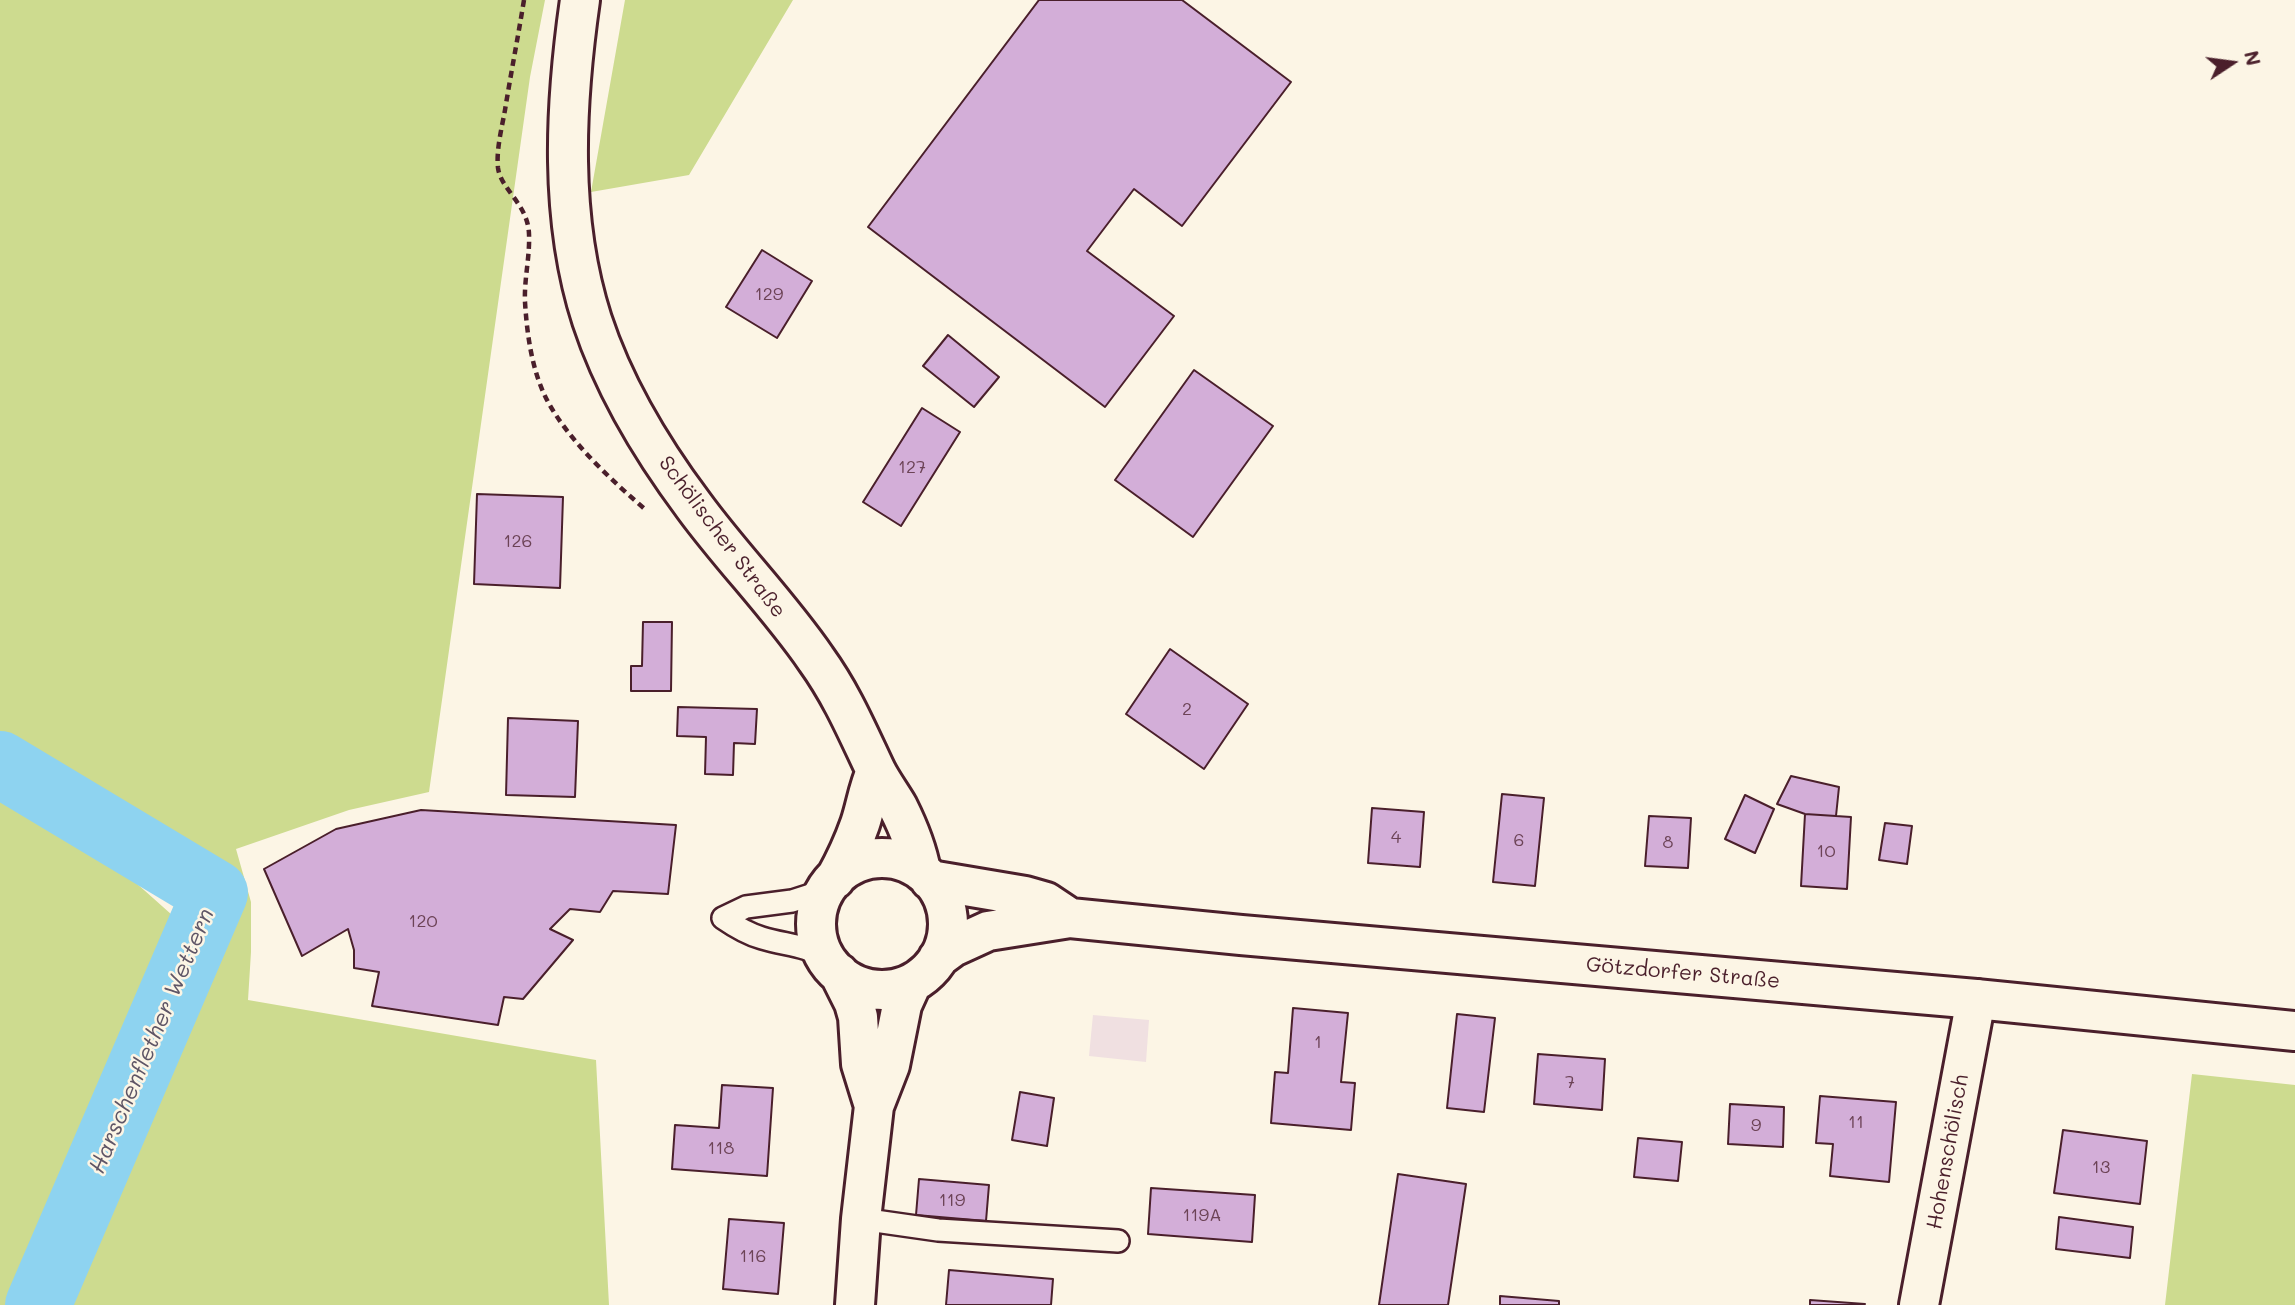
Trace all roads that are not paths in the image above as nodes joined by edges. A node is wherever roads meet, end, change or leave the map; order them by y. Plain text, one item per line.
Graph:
1 (580, 0) edge
2 (876, 771) junction
3 (926, 875) junction
4 (830, 884) junction
5 (1070, 918) junction
6 (832, 965) junction
7 (925, 971) junction
8 (1976, 999) junction
9 (2295, 1031) edge
10 (874, 1106) junction
11 (861, 1219) junction
12 (1118, 1241) dead end
13 (855, 1305) edge
14 (1919, 1305) edge

1 - 2 street, Schölischer Straße
2 - 3 street, Schölischer Straße
2 - 4 street
3 - 4 street
3 - 5 street, Götzdorfer Straße
3 - 7 street
4 - 6 street
4 - 6 lane
5 - 7 street, Götzdorfer Straße
5 - 8 street, Götzdorfer Straße
6 - 7 street
6 - 10 street
7 - 10 street
8 - 9 street, Götzdorfer Straße
8 - 14 street, Hohenschölisch
10 - 11 street
11 - 12 lane
11 - 13 street

